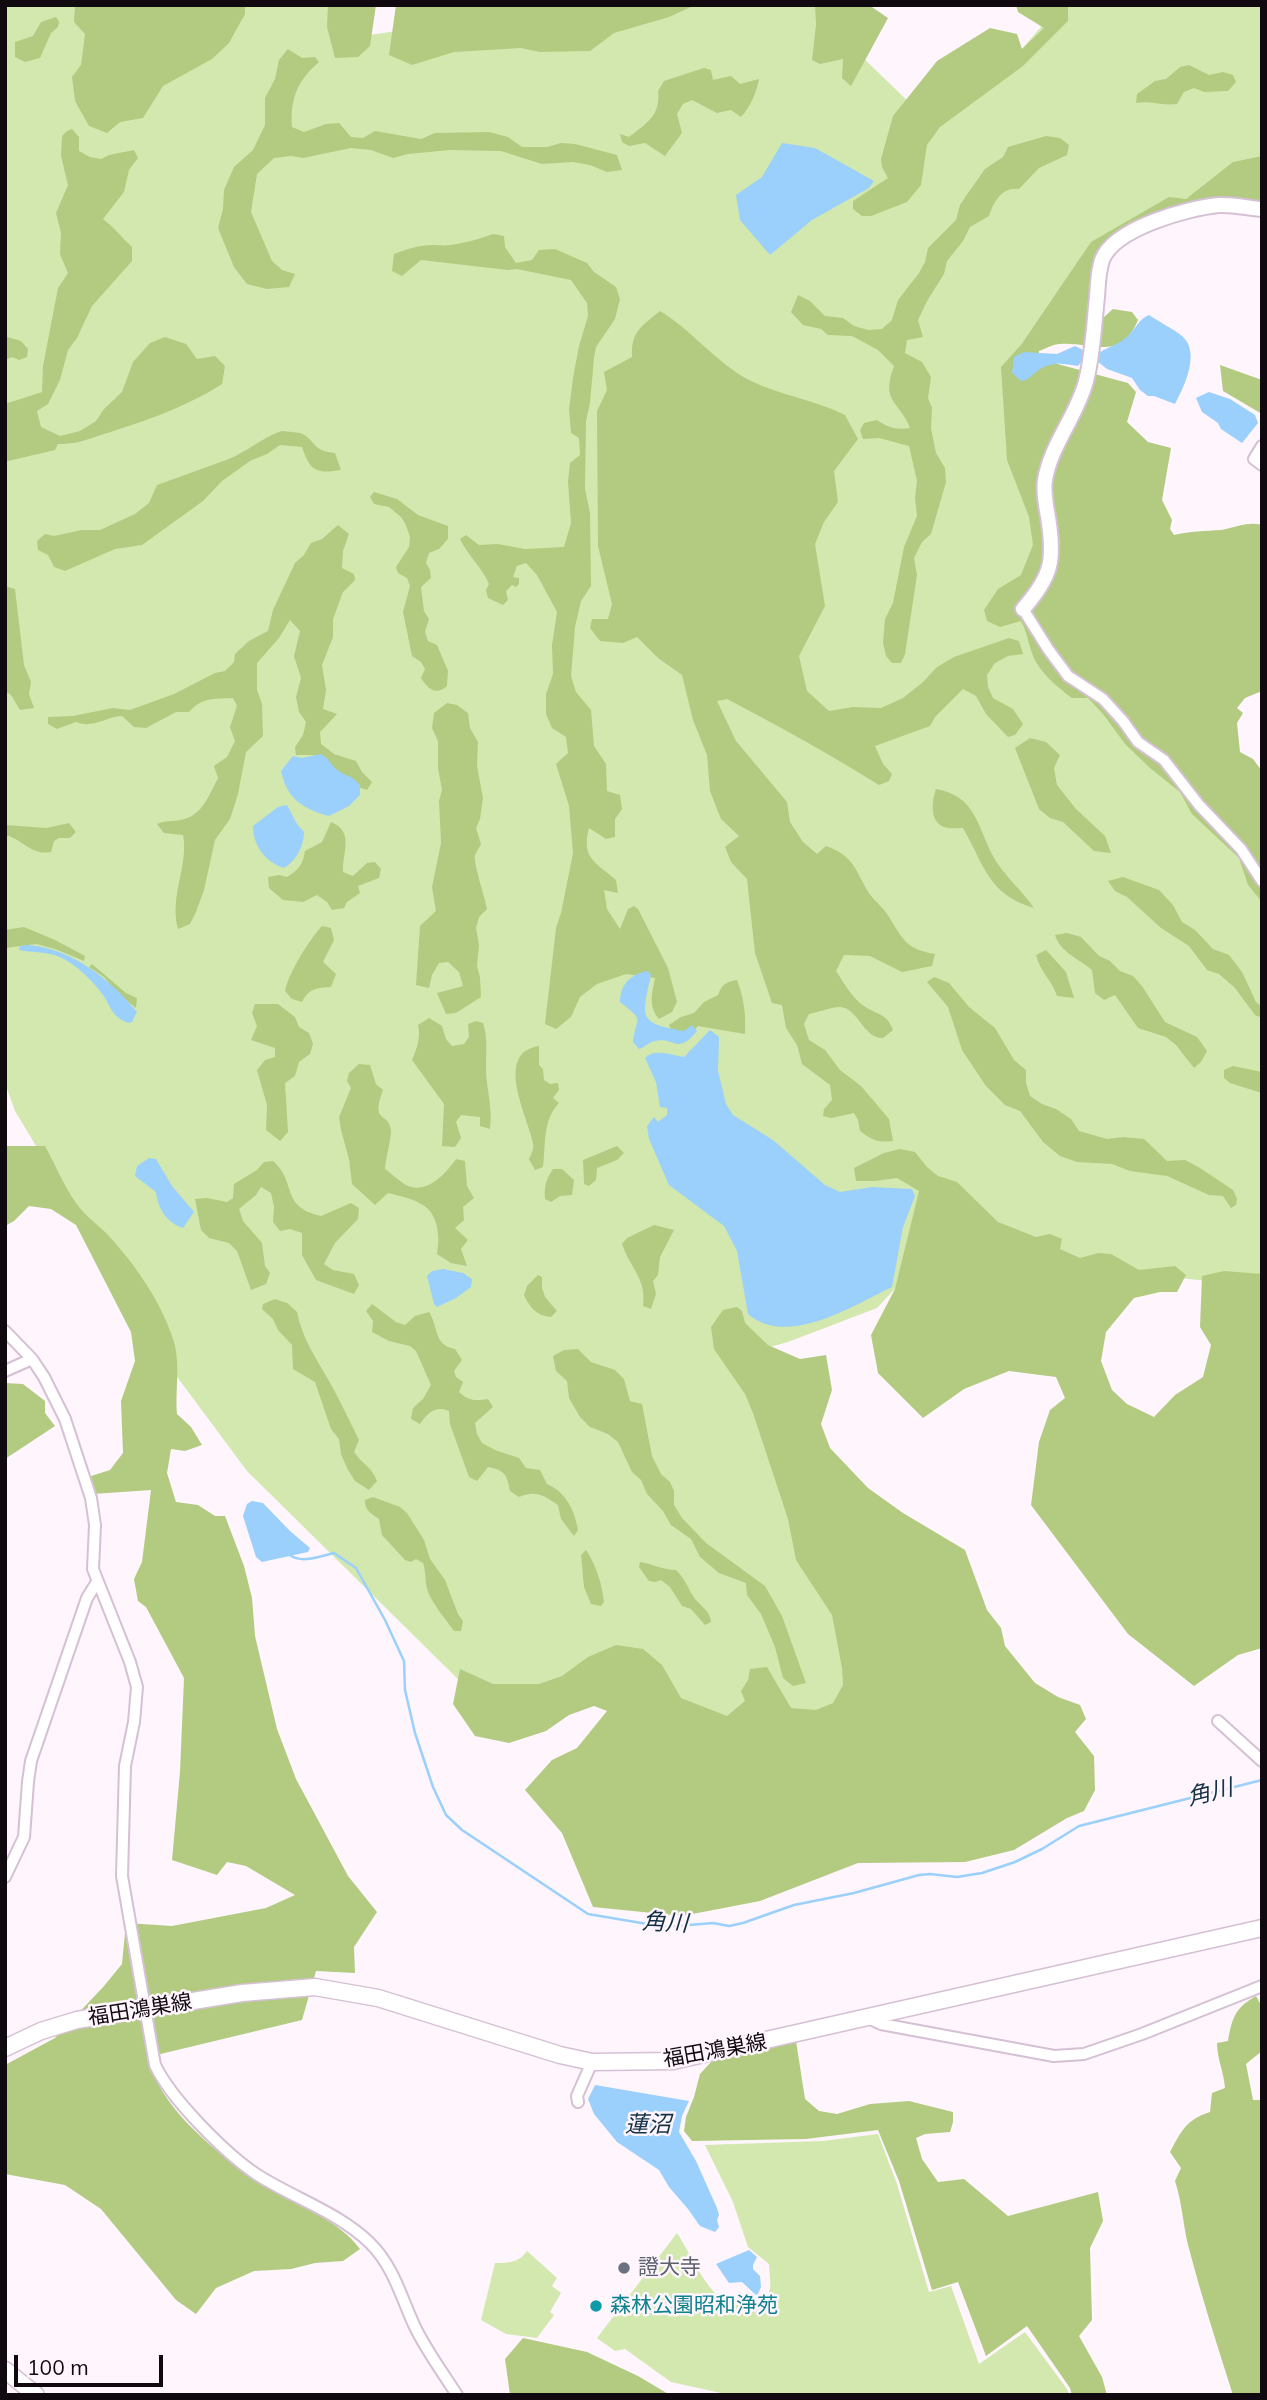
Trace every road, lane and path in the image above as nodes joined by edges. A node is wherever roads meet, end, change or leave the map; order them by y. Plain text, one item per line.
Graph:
1 (1262, 209) edge
2 (1262, 446) edge
3 (1262, 465) edge
4 (1023, 609) joint
5 (1262, 881) edge
6 (5, 1331) edge
7 (32, 1359) junction
8 (5, 1371) edge
9 (97, 1581) junction
10 (1218, 1721) dead end
11 (1262, 1761) edge
12 (5, 1877) edge
13 (1262, 1928) edge
14 (1262, 1986) edge
15 (146, 2008) junction
16 (868, 2018) junction
17 (5, 2048) edge
18 (592, 2062) junction
19 (578, 2102) dead end
20 (5, 2370) edge
21 (36, 2395) edge
22 (457, 2395) edge

1 - 4 street
2 - 3 street
4 - 5 street
6 - 7 street
7 - 8 street
7 - 9 street
9 - 12 street
9 - 15 street
10 - 11 street
13 - 16 main road, 福田鴻巣線
14 - 16 street
15 - 17 main road, 福田鴻巣線
15 - 18 main road, 福田鴻巣線
15 - 22 street
16 - 18 main road, 福田鴻巣線
18 - 19 street
20 - 21 main road

